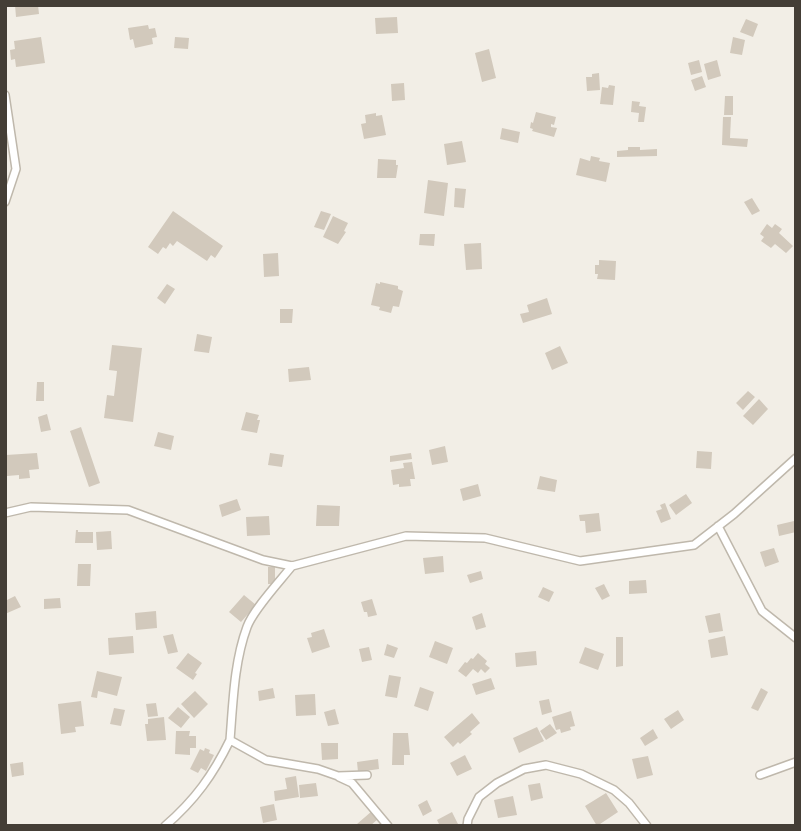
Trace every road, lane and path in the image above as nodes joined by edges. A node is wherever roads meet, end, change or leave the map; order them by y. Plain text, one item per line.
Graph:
1 (5, 95) edge
2 (5, 202) edge
3 (796, 458) edge
4 (5, 513) edge
5 (718, 526) junction
6 (292, 566) junction
7 (796, 638) edge
8 (230, 740) junction
9 (796, 762) edge
10 (367, 775) dead end
11 (760, 775) dead end
12 (338, 776) junction
13 (165, 826) edge
14 (388, 826) edge
15 (467, 826) edge
16 (647, 826) edge

1 - 2 street
3 - 5 street
4 - 6 street
5 - 6 street
5 - 7 street
6 - 8 street
8 - 12 street
8 - 13 street
9 - 11 street
10 - 12 street
12 - 14 street
15 - 16 street

